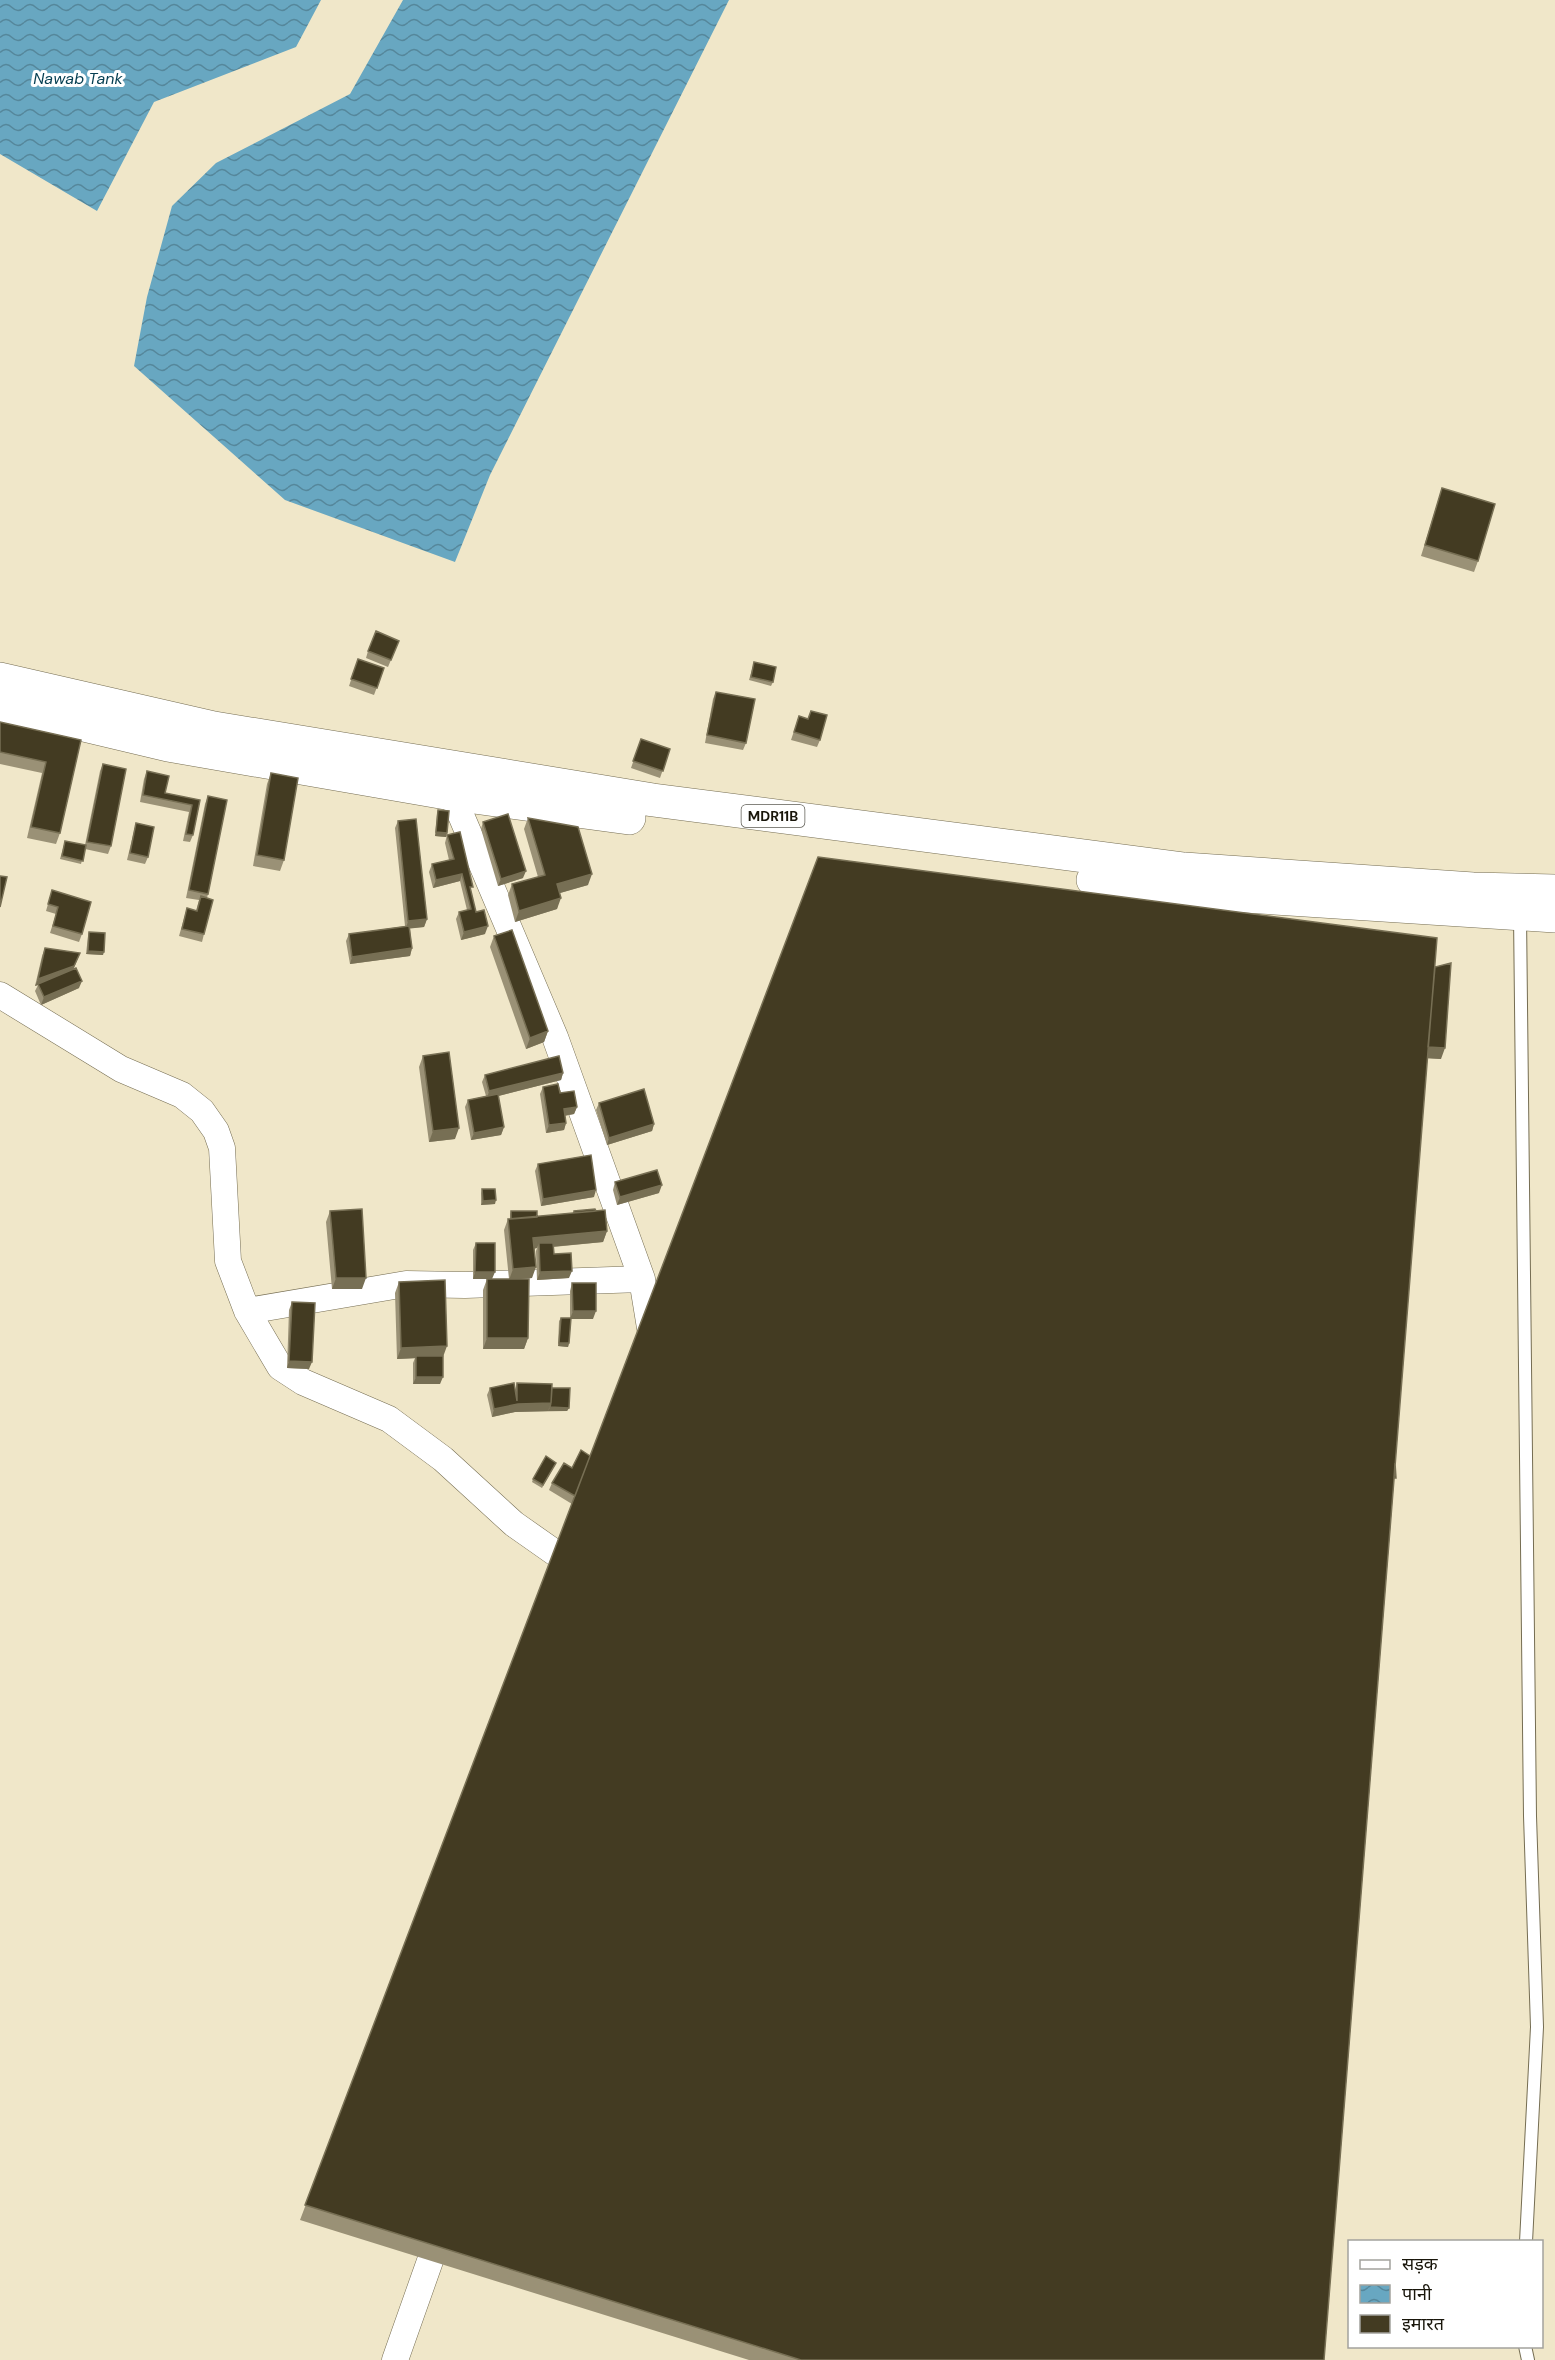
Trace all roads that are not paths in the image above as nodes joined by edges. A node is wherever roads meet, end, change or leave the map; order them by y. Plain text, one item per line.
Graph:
1 (0, 679) edge
2 (0, 705) edge
3 (443, 784) junction
4 (1555, 891) edge
5 (1520, 915) junction
6 (1555, 916) edge
7 (0, 995) edge
8 (642, 1278) junction
9 (247, 1311) junction
10 (653, 1360) edge
11 (572, 1565) edge
12 (450, 2206) edge
13 (1526, 2240) edge
14 (395, 2360) edge

1 - 3 main road, MDR11B
2 - 3 main road, MDR11B
3 - 4 main road, MDR11B
3 - 5 main road, MDR11B
3 - 8 street
5 - 6 main road, MDR11B
5 - 13 lane
7 - 9 street
8 - 9 street
8 - 10 street
9 - 11 street
12 - 14 street

